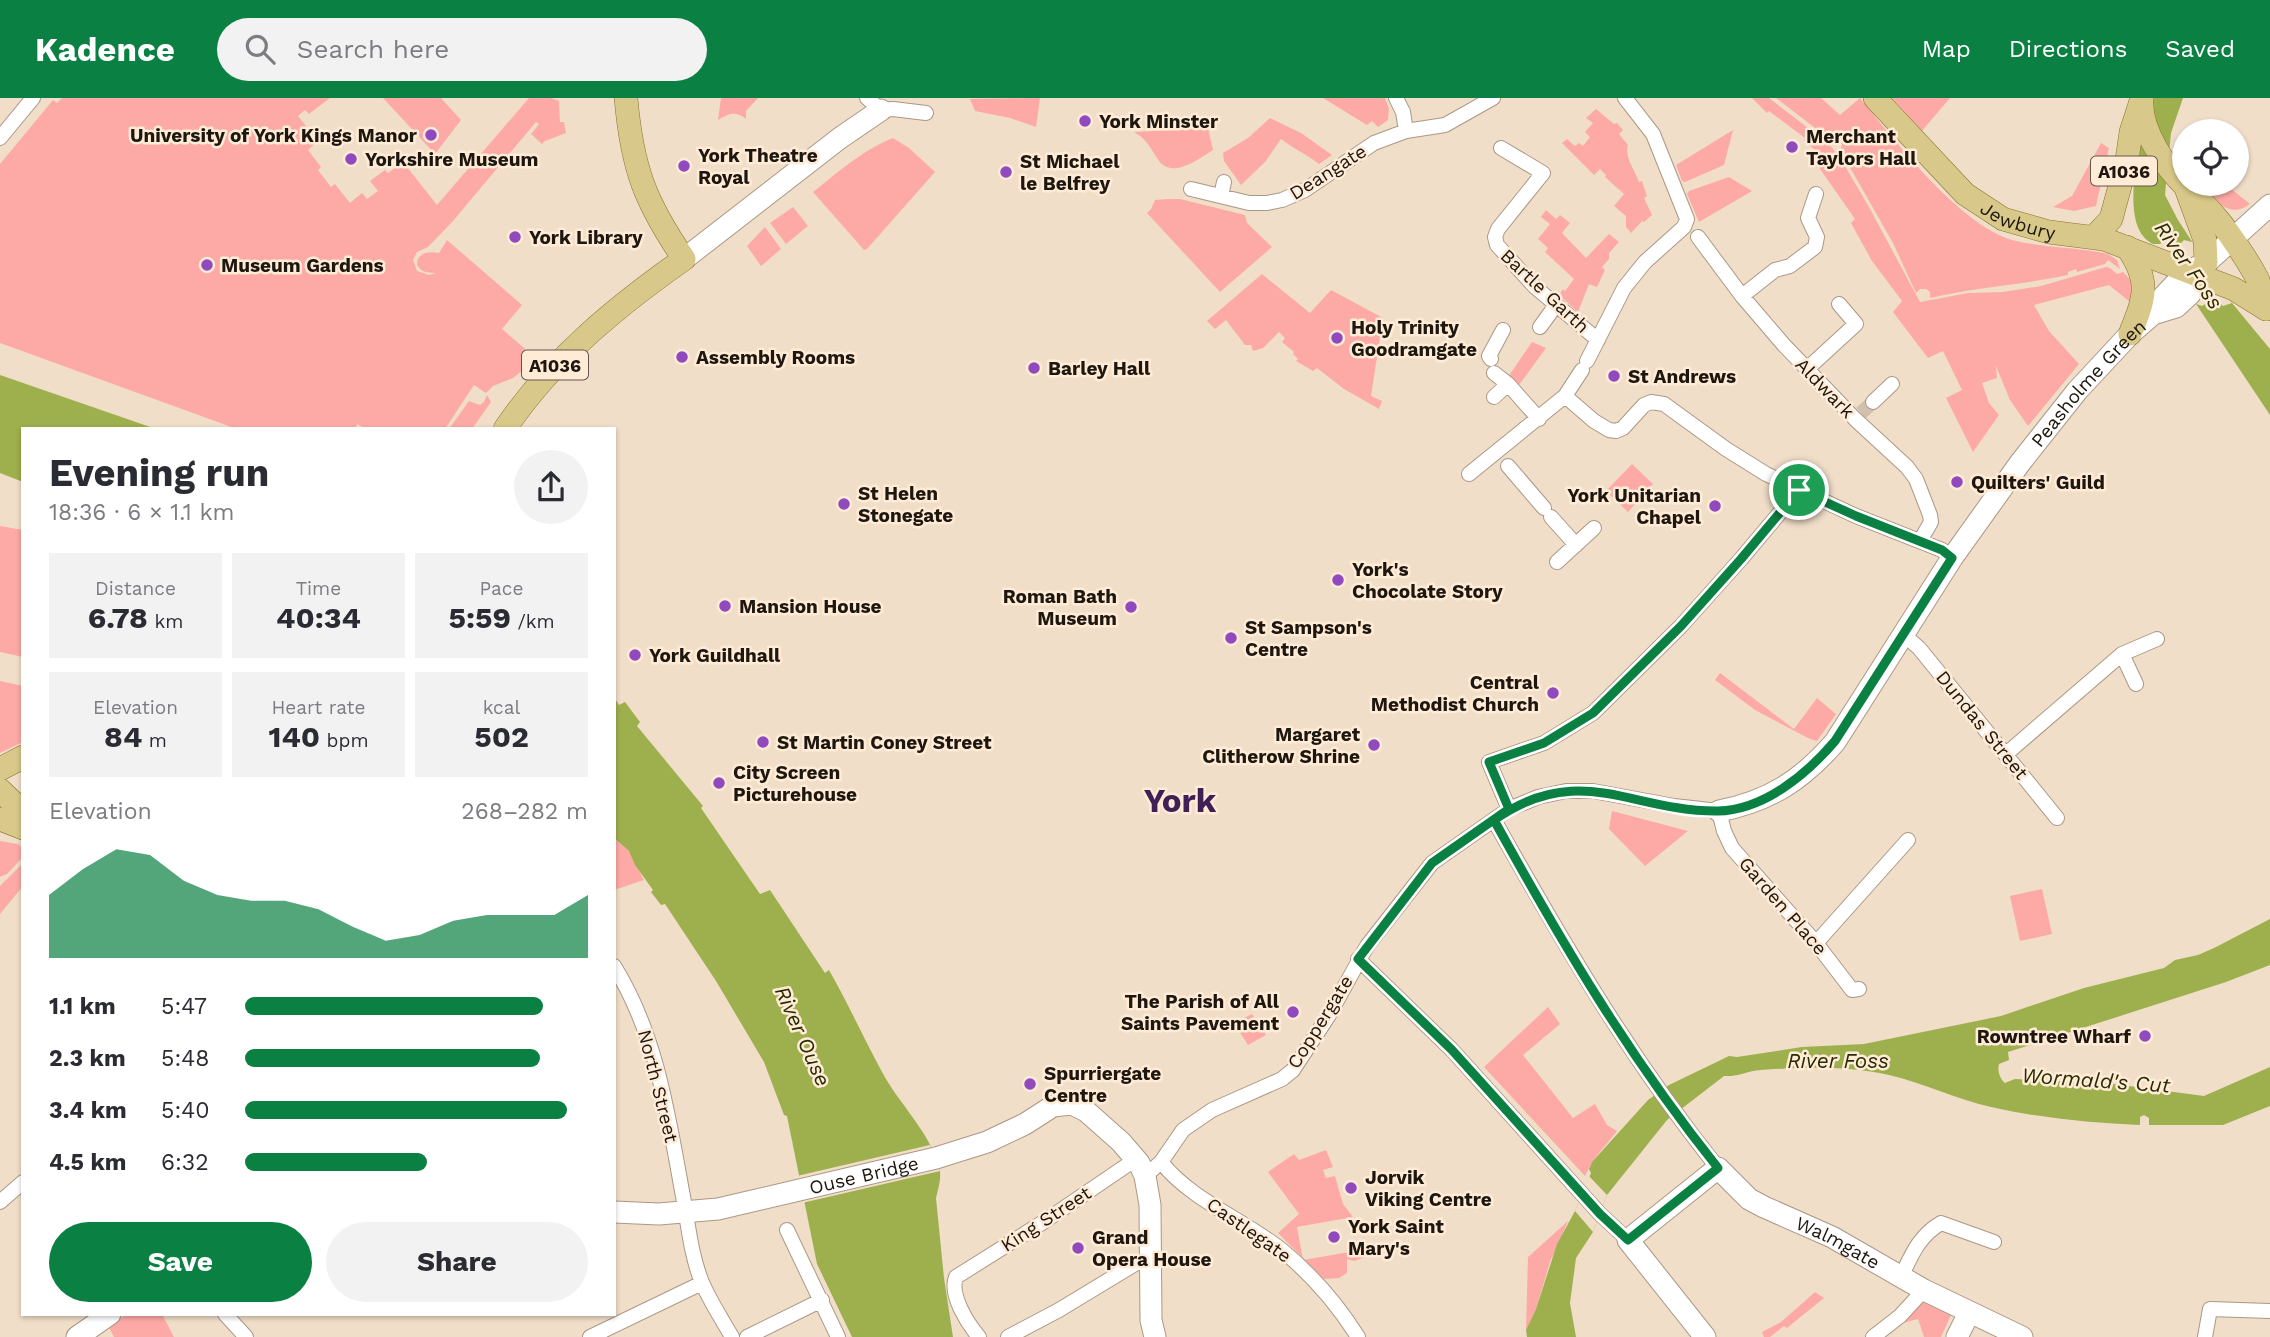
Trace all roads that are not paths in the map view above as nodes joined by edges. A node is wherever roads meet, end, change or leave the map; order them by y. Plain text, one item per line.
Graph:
1 (33, 98) edge
2 (626, 98) edge
3 (1396, 98) edge
4 (1493, 98) edge
5 (1625, 98) edge
6 (1875, 98) edge
7 (2142, 98) edge
8 (874, 104) edge
9 (910, 104) edge
10 (926, 113) dead end
11 (1406, 131) junction
12 (0, 138) edge
13 (1501, 148) dead end
14 (2172, 171) edge
15 (1191, 190) dead end
16 (1816, 194) dead end
17 (2189, 196) edge
18 (2195, 196) edge
19 (2270, 205) edge
20 (1698, 237) dead end
21 (2094, 237) junction
22 (2232, 239) junction
23 (2127, 247) junction
24 (684, 259) junction
25 (2193, 276) junction
26 (1742, 296) junction
27 (1839, 304) dead end
28 (1556, 305) junction
29 (2268, 312) edge
30 (1540, 327) dead end
31 (1503, 330) dead end
32 (2130, 334) junction
33 (1598, 340) junction
34 (1807, 369) junction
35 (1508, 384) junction
36 (1892, 384) dead end
37 (1565, 396) junction
38 (1494, 397) dead end
39 (1873, 401) tunnel mouth
40 (1539, 419) junction
41 (506, 427) edge
42 (1502, 459) junction
43 (1469, 474) dead end
44 (1799, 490) junction
45 (1594, 528) dead end
46 (1920, 541) junction
47 (1576, 545) junction
48 (1952, 558) junction
49 (1557, 562) dead end
50 (1904, 635) junction
51 (2157, 639) dead end
52 (2122, 654) junction
53 (2136, 684) dead end
54 (2006, 754) junction
55 (21, 758) edge
56 (0, 769) edge
57 (0, 790) edge
58 (1509, 809) junction
59 (21, 810) edge
60 (1719, 811) junction
61 (2057, 818) dead end
62 (0, 819) edge
63 (1494, 820) junction
64 (21, 827) edge
65 (1908, 840) dead end
66 (1816, 943) junction
67 (1358, 959) junction
68 (616, 968) edge
69 (1859, 989) dead end
70 (1147, 1165) junction
71 (1718, 1168) junction
72 (21, 1184) edge
73 (0, 1202) edge
74 (616, 1212) edge
75 (686, 1213) junction
76 (787, 1230) dead end
77 (1628, 1240) junction
78 (1994, 1242) dead end
79 (1150, 1260) junction
80 (1901, 1277) junction
81 (702, 1283) junction
82 (1924, 1290) junction
83 (822, 1300) junction
84 (2270, 1311) edge
85 (1969, 1313) junction
86 (107, 1316) edge
87 (227, 1316) edge
88 (77, 1337) edge
89 (246, 1337) edge
90 (590, 1337) edge
91 (732, 1337) edge
92 (747, 1337) edge
93 (838, 1337) edge
94 (979, 1337) edge
95 (1008, 1337) edge
96 (1155, 1337) edge
97 (1359, 1337) edge
98 (1705, 1337) edge
99 (1873, 1337) edge
100 (1957, 1337) edge
101 (2022, 1337) edge
102 (2204, 1337) edge

1 - 12 street
2 - 24 main road
3 - 11 street
4 - 11 street, Deangate
5 - 33 street
6 - 21 main road, Jewbury / A1036
7 - 14 main road, A1036
7 - 21 main road, A1036
8 - 9 street
8 - 24 street
9 - 10 street
11 - 15 street, Deangate
13 - 28 street, Bartle Garth
16 - 26 street
17 - 25 main road
18 - 22 main road, A1036
19 - 22 street, Peasholme Green
20 - 26 street, Aldwark
21 - 23 main road, Jewbury / A1036
22 - 25 street, Peasholme Green
22 - 29 main road, A1036
23 - 25 main road, Jewbury / A1036
23 - 32 main road
24 - 41 main road, A1036
25 - 29 main road, A1036
25 - 32 street, Peasholme Green
26 - 34 street, Aldwark
27 - 34 street
28 - 30 street
28 - 33 street, Bartle Garth
31 - 35 street
32 - 48 street, Peasholme Green
33 - 37 street
34 - 46 street, Aldwark
35 - 38 street
35 - 40 street
36 - 39 street
37 - 40 street
37 - 44 street
40 - 42 street
42 - 43 street
42 - 47 street
44 - 46 street
44 - 58 street
45 - 47 street
46 - 48 street
47 - 49 street
48 - 50 street, Peasholme Green
50 - 54 street, Dundas Street
50 - 60 street, Peasholme Green
51 - 52 street
52 - 53 street
52 - 54 street
54 - 61 street, Dundas Street
55 - 56 main road
57 - 59 main road
58 - 60 street, Coppergate
58 - 63 street, Coppergate
60 - 66 street, Garden Place
62 - 64 main road
63 - 67 street, Coppergate
63 - 71 street, Walmgate
65 - 66 street
66 - 69 street, Garden Place
67 - 70 street, Coppergate
67 - 77 street
68 - 75 street, North Street
70 - 75 street, Ouse Bridge
70 - 79 street
70 - 94 street, King Street
70 - 97 street, Castlegate
71 - 77 street
71 - 80 street, Walmgate
72 - 73 street
74 - 75 street, Ouse Bridge
75 - 81 street, North Street
76 - 83 street
77 - 98 street
78 - 80 street
79 - 95 street
79 - 96 street
80 - 82 street, Walmgate
81 - 90 street
81 - 91 street, North Street
82 - 85 street, Walmgate
82 - 99 street
83 - 92 street
83 - 93 street
84 - 102 street
85 - 100 street
85 - 101 street, Walmgate
86 - 88 street
87 - 89 street

